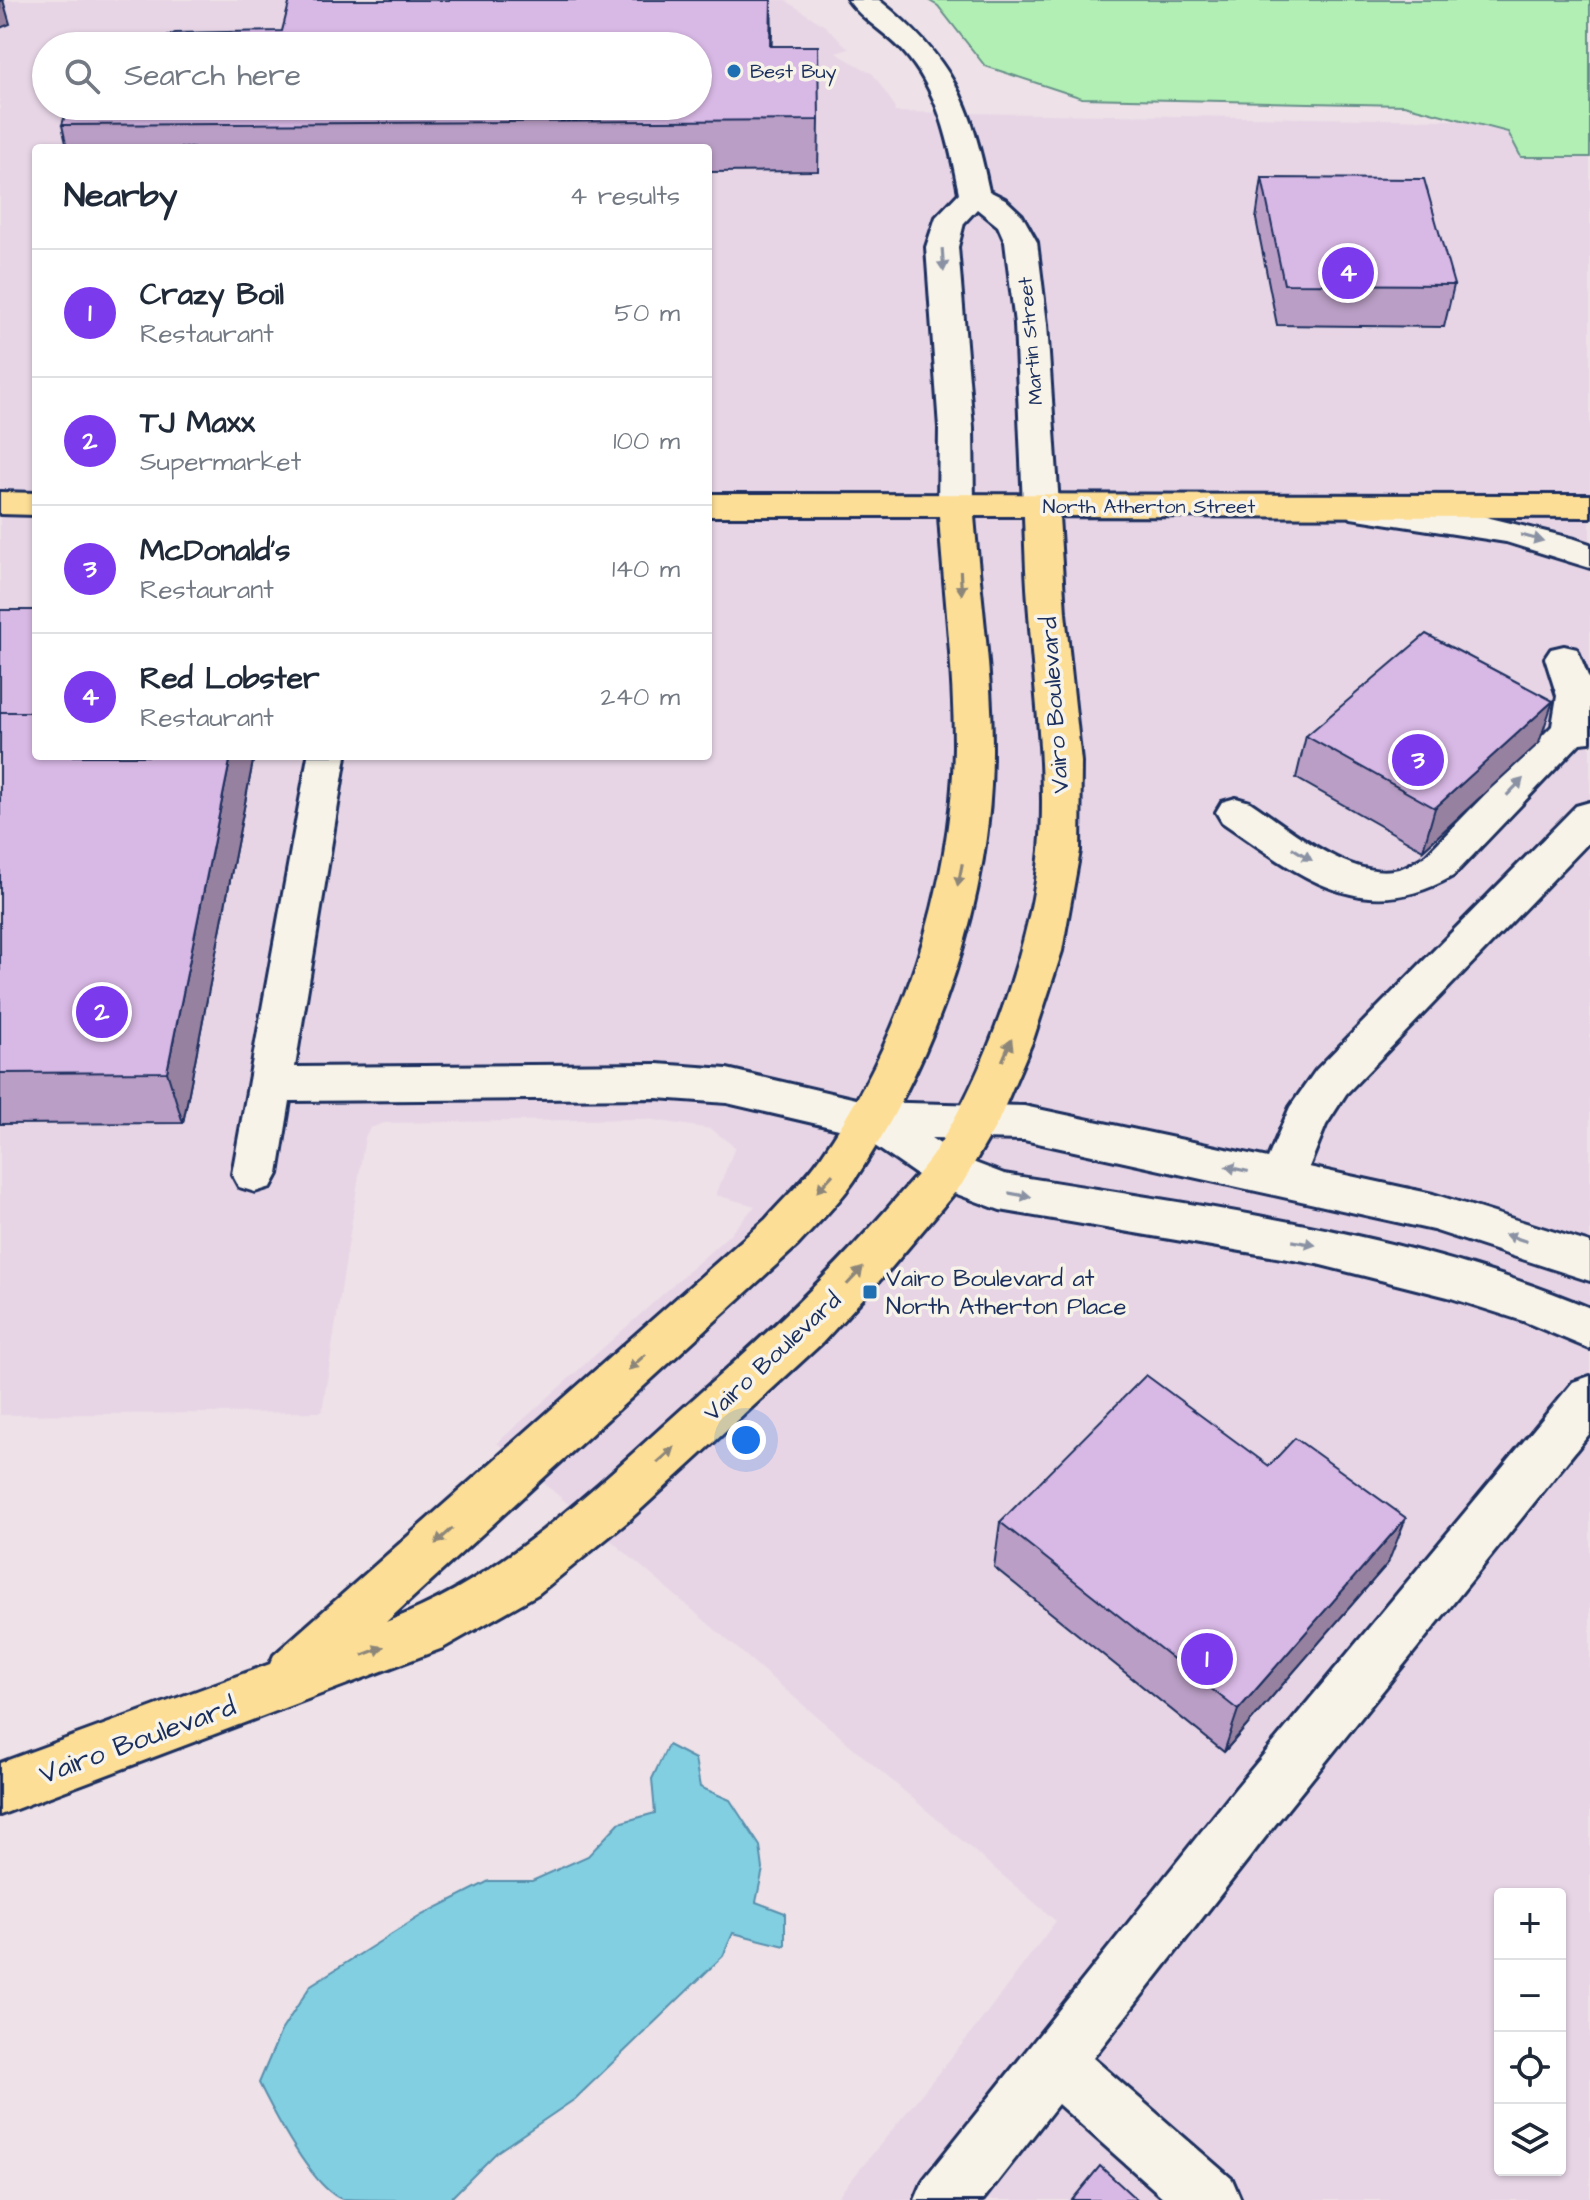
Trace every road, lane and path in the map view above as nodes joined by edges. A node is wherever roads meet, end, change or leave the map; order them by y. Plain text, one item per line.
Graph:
1 (862, 0) edge
2 (975, 196) junction
3 (0, 503) edge
4 (32, 504) edge
5 (712, 505) edge
6 (956, 506) junction
7 (1041, 506) junction
8 (1317, 506) junction
9 (1590, 506) edge
10 (1590, 557) edge
11 (1564, 658) dead end
12 (1580, 730) edge
13 (326, 760) edge
14 (1236, 812) dead end
15 (1590, 816) edge
16 (269, 1084) junction
17 (869, 1119) junction
18 (976, 1122) junction
19 (946, 1171) junction
20 (255, 1174) dead end
21 (1282, 1179) junction
22 (1590, 1262) edge
23 (1590, 1329) edge
24 (1590, 1397) edge
25 (274, 1689) junction
26 (0, 1789) edge
27 (1055, 2063) junction
28 (945, 2200) edge
29 (1211, 2200) edge

1 - 2 street
2 -> 6 street
2 - 7 street, Martin Street
3 - 4 main road
5 - 6 main road, North Atherton Street
6 - 7 main road, North Atherton Street
6 -> 17 main road, Vairo Boulevard
7 - 8 main road, North Atherton Street
18 -> 7 main road, Vairo Boulevard
8 - 9 main road, North Atherton Street
8 -> 10 street
11 - 12 street
14 -> 12 street
13 - 16 street
15 - 21 street
16 - 17 street
16 - 20 street
17 - 18 street
17 - 19 street
17 -> 25 main road, Vairo Boulevard
18 - 19 main road, Vairo Boulevard
21 -> 18 street
19 -> 23 street
25 -> 19 main road, Vairo Boulevard
22 -> 21 street
24 - 27 street
25 - 26 main road, Vairo Boulevard
27 - 28 street
27 - 29 street

